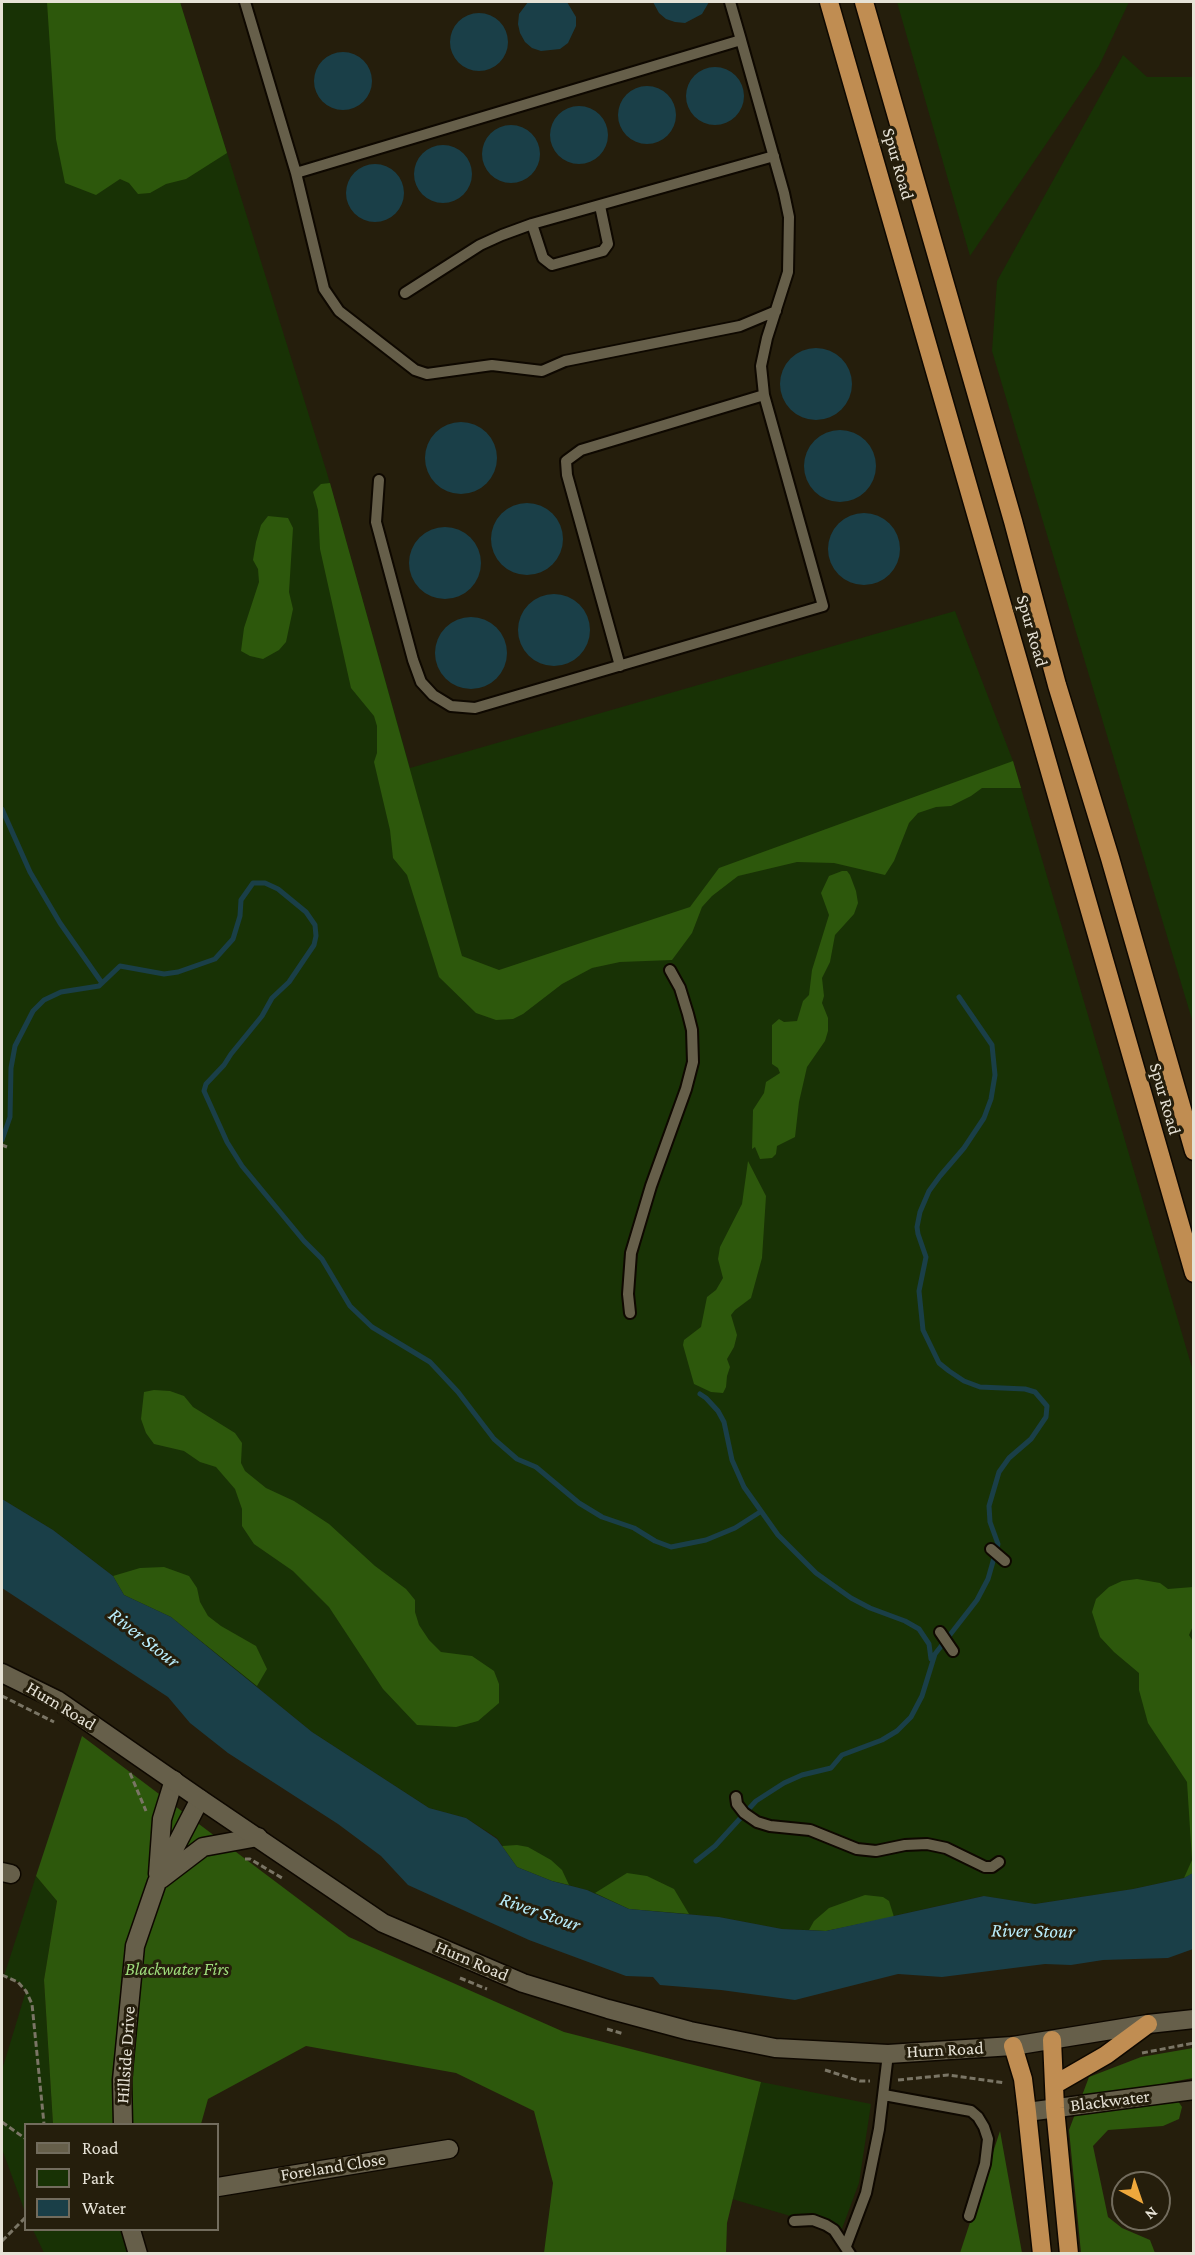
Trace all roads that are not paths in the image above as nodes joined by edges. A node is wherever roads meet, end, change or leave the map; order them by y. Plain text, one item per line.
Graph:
1 (245, 2) edge
2 (730, 2) edge
3 (827, 2) edge
4 (864, 2) edge
5 (741, 40) junction
6 (774, 156) junction
7 (296, 173) junction
8 (600, 206) junction
9 (532, 224) junction
10 (405, 293) dead end
11 (776, 311) junction
12 (764, 394) junction
13 (380, 480) dead end
14 (620, 666) junction
15 (670, 970) dead end
16 (1194, 1152) edge
17 (1194, 1273) edge
18 (630, 1313) dead end
19 (991, 1549) dead end
20 (1005, 1561) dead end
21 (940, 1632) dead end
22 (953, 1651) dead end
23 (2, 1673) edge
24 (174, 1780) junction
25 (736, 1797) dead end
26 (200, 1799) junction
27 (258, 1837) junction
28 (999, 1862) dead end
29 (157, 1882) junction
30 (1194, 2019) edge
31 (1148, 2024) junction
32 (1052, 2040) junction
33 (1013, 2046) junction
34 (888, 2054) junction
35 (1054, 2085) junction
36 (1194, 2090) edge
37 (884, 2095) junction
38 (1055, 2108) junction
39 (1027, 2112) junction
40 (123, 2123) edge
41 (449, 2149) dead end
42 (219, 2187) edge
43 (969, 2216) dead end
44 (794, 2221) dead end
45 (132, 2231) edge
46 (848, 2250) edge
47 (138, 2253) edge
48 (1041, 2253) edge
49 (1069, 2253) edge

1 - 7 lane
2 - 5 lane
3 - 17 highway, Spur Road
4 - 16 highway, Spur Road
5 - 6 lane
5 - 7 lane
6 - 8 lane
6 - 11 lane
7 - 11 lane
8 - 9 lane
8 - 9 lane
9 - 10 lane
11 - 12 lane
12 - 14 lane
12 - 14 lane
13 - 14 lane
15 - 18 lane
19 - 20 lane
21 - 22 lane
23 - 24 main road, Hurn Road
24 - 26 main road, Hurn Road
24 - 29 main road, Hillside Drive
25 - 28 lane
26 - 27 main road, Hurn Road
26 - 29 main road, Hillside Drive
27 - 29 main road
27 - 34 main road, Hurn Road
29 - 40 main road, Hillside Drive
30 - 31 main road, Hurn Road
31 - 32 main road, Hurn Road
31 - 35 highway
32 - 33 main road, Hurn Road
32 - 35 highway
33 - 34 main road, Hurn Road
33 - 39 highway
34 - 37 lane
35 - 38 highway
36 - 38 main road, Blackwater
37 - 43 lane
37 - 46 lane
38 - 39 main road, Blackwater
38 - 49 highway
39 - 48 highway
41 - 42 main road, Foreland Close
44 - 46 lane
45 - 47 main road

